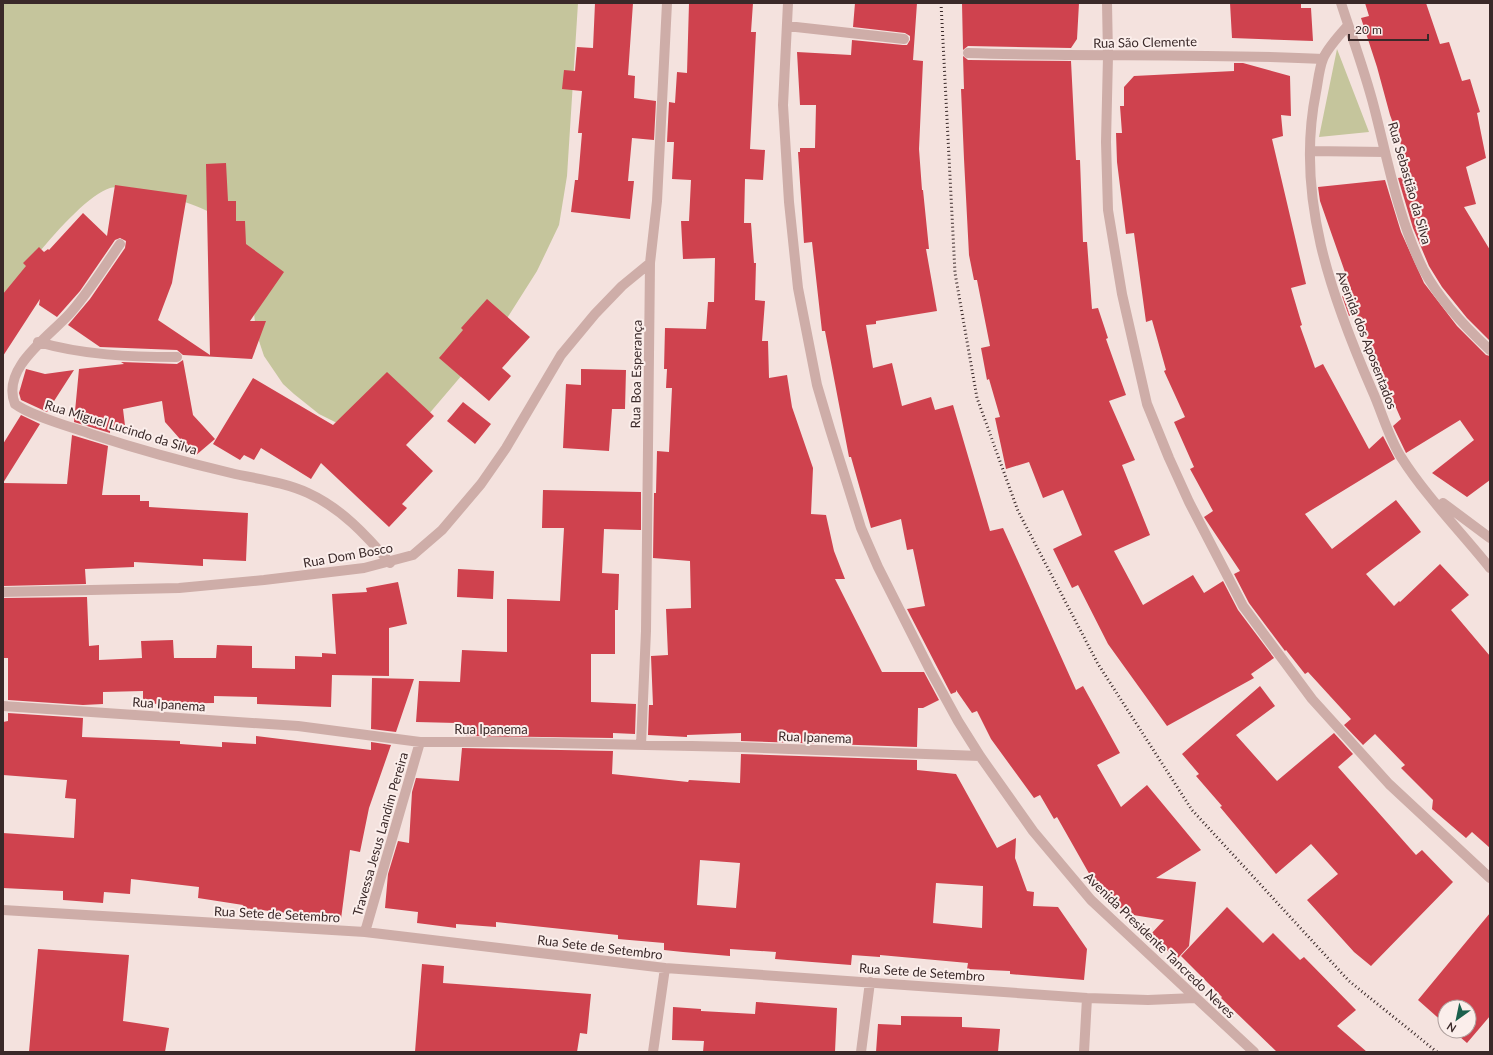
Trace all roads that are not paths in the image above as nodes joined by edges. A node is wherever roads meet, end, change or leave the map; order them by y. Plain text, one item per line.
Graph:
1 (667, 3) edge
2 (788, 3) edge
3 (1107, 3) edge
4 (1341, 3) edge
5 (1348, 25) junction
6 (787, 26) junction
7 (904, 39) dead end
8 (968, 53) dead end
9 (1108, 56) junction
10 (1323, 59) junction
11 (1310, 150) junction
12 (1385, 152) junction
13 (120, 244) dead end
14 (650, 263) junction
15 (38, 342) junction
16 (1490, 350) edge
17 (177, 357) dead end
18 (1426, 488) junction
19 (1490, 538) edge
20 (390, 563) junction
21 (1490, 568) edge
22 (3, 592) edge
23 (3, 706) edge
24 (420, 742) junction
25 (641, 745) junction
26 (980, 756) junction
27 (1490, 878) edge
28 (3, 910) edge
29 (365, 932) junction
30 (665, 968) junction
31 (870, 982) junction
32 (1087, 998) junction
33 (1195, 998) junction
34 (653, 1052) edge
35 (861, 1052) edge
36 (1084, 1052) edge
37 (1254, 1052) edge

1 - 14 street, Rua Boa Esperança
2 - 6 street, Avenida Presidente Tancredo Neves
3 - 9 street
4 - 5 street
5 - 10 street, Avenida dos Aposentados
5 - 12 street, Rua Sebastião da Silva
6 - 7 street
6 - 26 street, Avenida Presidente Tancredo Neves
8 - 9 street, Rua São Clemente
9 - 10 street, Rua São Clemente
9 - 27 street
10 - 11 street, Avenida dos Aposentados
11 - 12 street
11 - 18 street, Avenida dos Aposentados
12 - 16 street, Rua Sebastião da Silva
13 - 15 street, Rua Miguel Lucindo da Silva
14 - 20 street, Rua Dom Bosco
14 - 25 street, Rua Boa Esperança
15 - 17 street
15 - 20 street, Rua Miguel Lucindo da Silva
18 - 19 street
18 - 21 street, Avenida dos Aposentados
20 - 22 street, Rua Dom Bosco
23 - 24 street, Rua Ipanema
24 - 25 street, Rua Ipanema
24 - 29 street, Travessa Jesus Landim Pereira
25 - 26 street, Rua Ipanema
26 - 33 street, Avenida Presidente Tancredo Neves
28 - 29 street, Rua Sete de Setembro
29 - 30 street, Rua Sete de Setembro
30 - 31 street, Rua Sete de Setembro
30 - 34 street
31 - 32 street, Rua Sete de Setembro
31 - 35 street
32 - 33 street, Rua Sete de Setembro
32 - 36 street
33 - 37 street, Avenida Presidente Tancredo Neves

